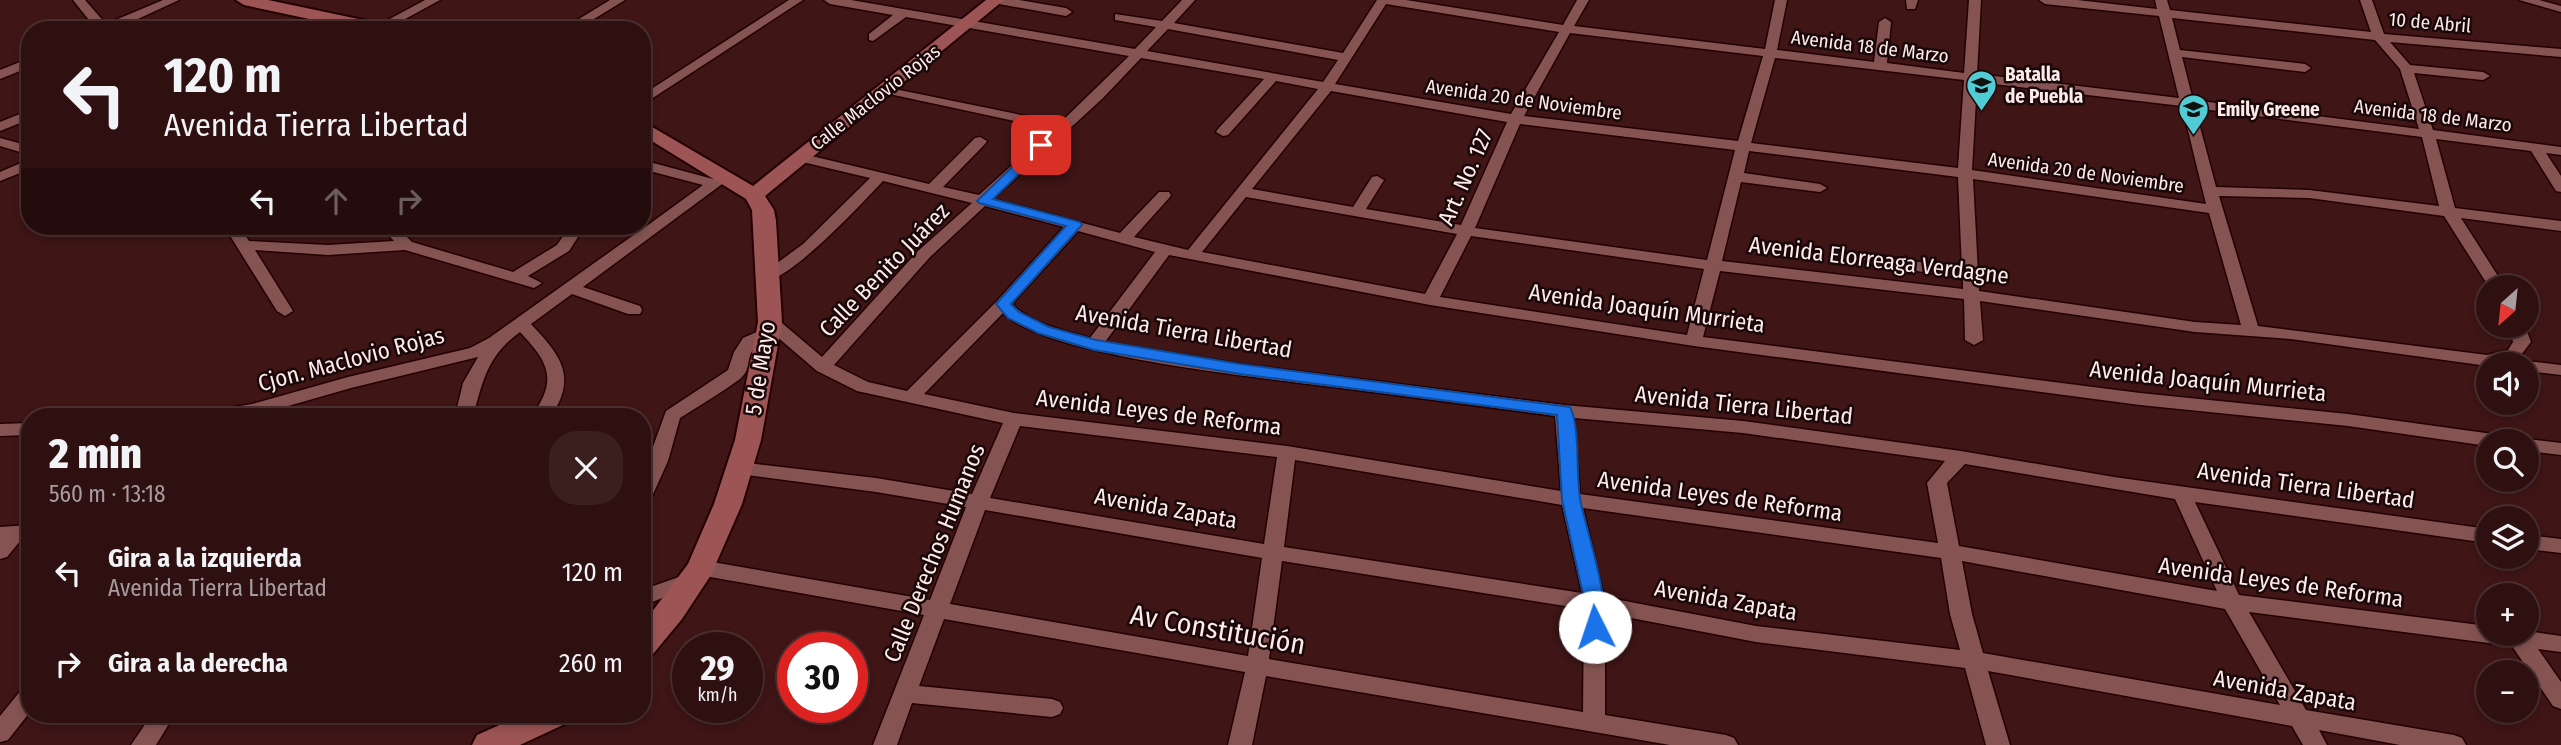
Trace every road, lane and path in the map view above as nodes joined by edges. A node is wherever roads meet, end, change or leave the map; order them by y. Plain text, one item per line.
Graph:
1 (79, 0) edge
2 (173, 0) edge
3 (244, 0) edge
4 (434, 0) edge
5 (619, 0) edge
6 (797, 0) edge
7 (830, 0) edge
8 (998, 0) edge
9 (1189, 0) edge
10 (1384, 0) edge
11 (1583, 0) edge
12 (1975, 0) edge
13 (2045, 0) edge
14 (2366, 0) edge
15 (2525, 0) edge
16 (1777, 1) edge
17 (2162, 6) edge
18 (2557, 7) edge
19 (1066, 12) dead end
20 (904, 13) junction
21 (1119, 17) dead end
22 (96, 21) edge
23 (124, 21) edge
24 (345, 21) edge
25 (397, 21) edge
26 (583, 21) edge
27 (1885, 22) dead end
28 (968, 23) junction
29 (1164, 26) junction
30 (1566, 29) junction
31 (873, 37) dead end
32 (2379, 37) junction
33 (1138, 52) junction
34 (2177, 53) junction
35 (2561, 53) edge
36 (1770, 54) junction
37 (1345, 57) junction
38 (1880, 65) junction
39 (21, 66) edge
40 (2305, 68) dead end
41 (2406, 68) junction
42 (0, 75) edge
43 (2483, 76) dead end
44 (1273, 77) junction
45 (1972, 77) junction
46 (1326, 88) junction
47 (885, 89) junction
48 (651, 95) edge
49 (2187, 103) junction
50 (21, 118) edge
51 (1515, 119) junction
52 (0, 127) edge
53 (1060, 127) junction
54 (651, 132) edge
55 (1223, 132) dead end
56 (2428, 135) junction
57 (980, 141) dead end
58 (0, 142) edge
59 (1743, 147) junction
60 (21, 148) edge
61 (2536, 148) junction
62 (2561, 151) edge
63 (692, 156) junction
64 (799, 157) junction
65 (21, 167) edge
66 (651, 167) edge
67 (666, 171) junction
68 (1965, 174) junction
69 (880, 176) junction
70 (0, 177) edge
71 (1737, 177) junction
72 (721, 180) junction
73 (1377, 180) dead end
74 (1820, 188) dead end
75 (2561, 188) edge
76 (931, 190) junction
77 (2210, 191) junction
78 (1242, 192) junction
79 (754, 195) junction
80 (1164, 195) dead end
81 (984, 201) junction
82 (2216, 210) junction
83 (2448, 210) junction
84 (1357, 212) junction
85 (1075, 225) junction
86 (2561, 226) edge
87 (651, 230) edge
88 (1466, 231) junction
89 (237, 235) edge
90 (396, 235) edge
91 (571, 235) edge
92 (644, 235) edge
93 (1122, 240) junction
94 (243, 245) junction
95 (406, 246) junction
96 (1165, 250) junction
97 (1192, 255) junction
98 (1871, 259) dead end
99 (1712, 265) junction
100 (1972, 275) junction
101 (2489, 275) edge
102 (515, 277) junction
103 (767, 278) junction
104 (534, 283) dead end
105 (571, 288) junction
106 (1973, 295) junction
107 (1430, 300) junction
108 (1003, 304) junction
109 (634, 310) dead end
110 (285, 311) dead end
111 (521, 323) junction
112 (769, 327) junction
113 (2250, 329) junction
114 (1974, 340) dead end
115 (1694, 341) junction
116 (495, 342) junction
117 (1094, 345) junction
118 (2476, 359) edge
119 (823, 367) junction
120 (2539, 367) edge
121 (2561, 370) edge
122 (911, 397) junction
123 (260, 408) edge
124 (466, 408) edge
125 (546, 408) edge
126 (1564, 411) junction
127 (1014, 419) junction
128 (21, 429) edge
129 (0, 430) edge
130 (2476, 438) edge
131 (2539, 446) edge
132 (2561, 449) edge
133 (1287, 452) junction
134 (1961, 457) junction
135 (739, 468) junction
136 (651, 478) edge
137 (2181, 492) junction
138 (1571, 500) junction
139 (978, 502) junction
140 (15, 533) edge
141 (2476, 534) edge
142 (2539, 543) edge
143 (2561, 546) edge
144 (0, 552) edge
145 (1951, 552) junction
146 (1275, 553) junction
147 (698, 573) junction
148 (651, 594) edge
149 (2232, 602) junction
150 (1595, 603) junction
151 (939, 610) junction
152 (2476, 633) edge
153 (651, 636) edge
154 (2539, 640) edge
155 (2561, 644) edge
156 (2523, 646) edge
157 (1972, 660) junction
158 (1257, 666) junction
159 (904, 693) junction
160 (2561, 700) edge
161 (21, 706) edge
162 (1052, 708) dead end
163 (2302, 720) junction
164 (1594, 722) junction
165 (158, 723) edge
166 (533, 723) edge
167 (0, 733) edge
168 (143, 745) edge
169 (488, 745) edge
170 (885, 745) edge
171 (1240, 745) edge
172 (1726, 745) edge
173 (1998, 745) edge
174 (2315, 745) edge
175 (2454, 745) edge

1 - 22 street
2 - 23 street
3 - 24 street
4 - 25 street
5 - 26 street
6 - 48 street
7 - 20 street, Avenida 20 de Noviembre
8 - 19 street
8 - 28 street, Calle Maclovio Rojas
9 - 29 street, Calle Benito Juárez
10 - 30 street, Avenida 18 de Marzo
10 - 37 street
11 - 30 street, Art. No. 127
12 - 45 street
13 - 17 street, 10 de Abril
14 - 32 street
15 - 18 street
16 - 36 street
17 - 32 street, 10 de Abril
17 - 34 street
20 - 28 street, Avenida 20 de Noviembre
20 - 31 street
21 - 29 street
27 - 38 street
28 - 33 street, Avenida 20 de Noviembre
28 - 47 street, Calle Maclovio Rojas
29 - 33 street, Calle Benito Juárez
29 - 37 street
30 - 36 street, Avenida 18 de Marzo
30 - 51 street, Art. No. 127
32 - 35 street, 10 de Abril
32 - 41 street
33 - 44 street, Avenida 20 de Noviembre
33 - 53 street, Calle Benito Juárez
34 - 40 street
34 - 49 street
36 - 38 street, Avenida 18 de Marzo
36 - 59 street
37 - 46 street
38 - 45 street, Avenida 18 de Marzo
39 - 42 street
41 - 43 street
41 - 56 street
44 - 46 street, Avenida 20 de Noviembre
44 - 55 street
45 - 49 street, Avenida 18 de Marzo
45 - 68 street
46 - 51 street, Avenida 20 de Noviembre
46 - 78 street
47 - 53 street
47 - 64 street, Calle Maclovio Rojas
49 - 56 street, Avenida 18 de Marzo
49 - 77 street
50 - 52 street
51 - 59 street, Avenida 20 de Noviembre
51 - 88 street, Art. No. 127
53 - 81 street, Calle Benito Juárez
54 - 63 street
56 - 61 street, Avenida 18 de Marzo
56 - 83 street
57 - 76 street
58 - 60 street
59 - 68 street, Avenida 20 de Noviembre
59 - 71 street
61 - 62 street, Avenida 18 de Marzo
61 - 75 street
63 - 67 street
63 - 72 street
64 - 69 street, Avenida Joaquín Murrieta
64 - 79 street, Calle Maclovio Rojas
65 - 70 street
66 - 67 street
67 - 72 street
68 - 82 street, Avenida 20 de Noviembre
68 - 100 street
69 - 76 street, Avenida Joaquín Murrieta
69 - 103 street
71 - 74 street
71 - 99 street
72 - 79 street
72 - 87 street
73 - 84 street
76 - 81 street, Avenida Joaquín Murrieta
77 - 82 street
77 - 83 street, Avenida 20 de Noviembre
78 - 84 street, Avenida Elorreaga Verdagne
78 - 97 street
79 - 103 street, 5 de Mayo
80 - 93 street
81 - 85 street, Avenida Joaquín Murrieta
81 - 119 street, Calle Benito Juárez
82 - 113 street
83 - 86 street, Avenida 20 de Noviembre
83 - 101 street
84 - 88 street, Avenida Elorreaga Verdagne
85 - 93 street, Avenida Joaquín Murrieta
85 - 108 street
88 - 99 street, Avenida Elorreaga Verdagne
88 - 107 street, Art. No. 127
89 - 94 street
90 - 95 street
91 - 102 street
92 - 105 street
93 - 96 street, Avenida Joaquín Murrieta
94 - 95 street
94 - 110 street
95 - 102 street
96 - 97 street, Avenida Joaquín Murrieta
96 - 117 street
97 - 107 street, Avenida Joaquín Murrieta
98 - 100 street
99 - 106 street, Avenida Elorreaga Verdagne
99 - 115 street
100 - 106 street
102 - 104 street
103 - 112 street, 5 de Mayo
105 - 109 street
105 - 111 street
106 - 113 street, Avenida Elorreaga Verdagne
106 - 114 street
107 - 115 street, Avenida Joaquín Murrieta
108 - 117 street, Avenida Tierra Libertad
108 - 122 street
111 - 116 street
111 - 125 street
112 - 119 street, Avenida Leyes de Reforma
112 - 135 street, 5 de Mayo
112 - 136 street
113 - 118 street, Avenida Elorreaga Verdagne
115 - 130 street, Avenida Joaquín Murrieta
116 - 123 street, Cjon. Maclovio Rojas
116 - 124 street
117 - 126 street, Avenida Tierra Libertad
119 - 122 street, Avenida Leyes de Reforma
120 - 121 street
122 - 127 street, Avenida Leyes de Reforma
126 - 134 street, Avenida Tierra Libertad
126 - 138 street
127 - 133 street, Avenida Leyes de Reforma
127 - 139 street, Calle Derechos Humanos
128 - 129 street
131 - 132 street
133 - 138 street, Avenida Leyes de Reforma
133 - 146 street
134 - 137 street, Avenida Tierra Libertad
134 - 145 street
135 - 139 street, Avenida Zapata
135 - 147 street, 5 de Mayo
137 - 141 street, Avenida Tierra Libertad
137 - 149 street
138 - 145 street, Avenida Leyes de Reforma
138 - 150 street
139 - 146 street, Avenida Zapata
139 - 151 street, Calle Derechos Humanos
140 - 144 street
142 - 143 street
145 - 149 street, Avenida Leyes de Reforma
145 - 157 street
146 - 150 street, Avenida Zapata
146 - 158 street
147 - 148 street
147 - 151 street, Av Constitución
147 - 153 street, 5 de Mayo
149 - 152 street, Avenida Leyes de Reforma
149 - 163 street
150 - 157 street, Avenida Zapata
150 - 164 street
151 - 158 street, Av Constitución
151 - 159 street, Calle Derechos Humanos
154 - 155 street, Avenida Leyes de Reforma
156 - 160 street
157 - 163 street, Avenida Zapata
157 - 173 street
158 - 164 street, Av Constitución
158 - 171 street
159 - 162 street
159 - 170 street, Calle Derechos Humanos
161 - 167 street
163 - 174 street
163 - 175 street, Avenida Zapata
164 - 172 street, Av Constitución
165 - 168 street
166 - 169 street

